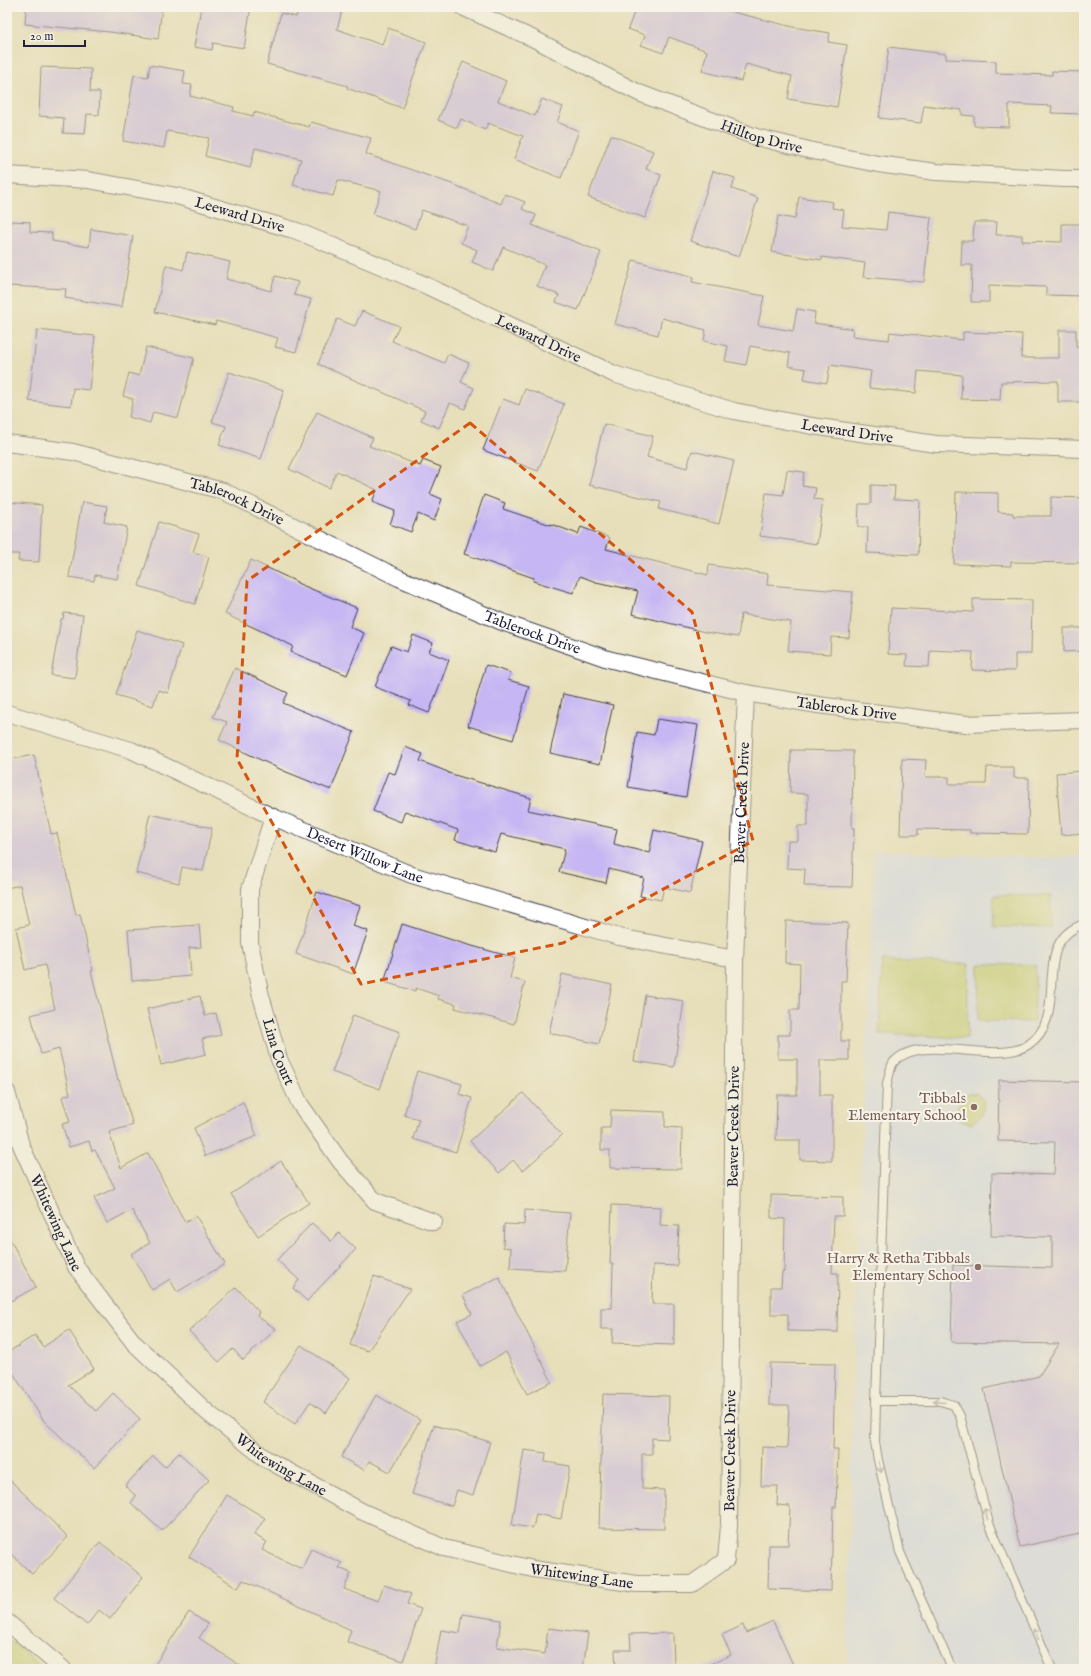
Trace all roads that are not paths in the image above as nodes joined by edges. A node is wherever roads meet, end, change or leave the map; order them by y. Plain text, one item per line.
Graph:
1 (462, 7) edge
2 (7, 175) edge
3 (1084, 179) edge
4 (7, 443) edge
5 (1084, 449) edge
6 (746, 693) junction
7 (7, 712) edge
8 (1084, 720) edge
9 (273, 817) junction
10 (1084, 924) edge
11 (735, 959) junction
12 (7, 1092) edge
13 (434, 1222) dead end
14 (876, 1401) junction
15 (726, 1560) joint
16 (7, 1622) edge
17 (63, 1669) edge
18 (952, 1669) edge
19 (1052, 1669) edge

1 - 3 street, Hilltop Drive
2 - 5 street, Leeward Drive
4 - 6 street, Tablerock Drive
6 - 8 street, Tablerock Drive
6 - 11 street, Beaver Creek Drive
7 - 9 street, Desert Willow Lane
9 - 11 street, Desert Willow Lane
9 - 13 street, Lina Court
10 - 14 lane
11 - 15 street, Beaver Creek Drive
12 - 15 street, Whitewing Lane
14 -> 18 lane
19 -> 14 lane
16 - 17 street

